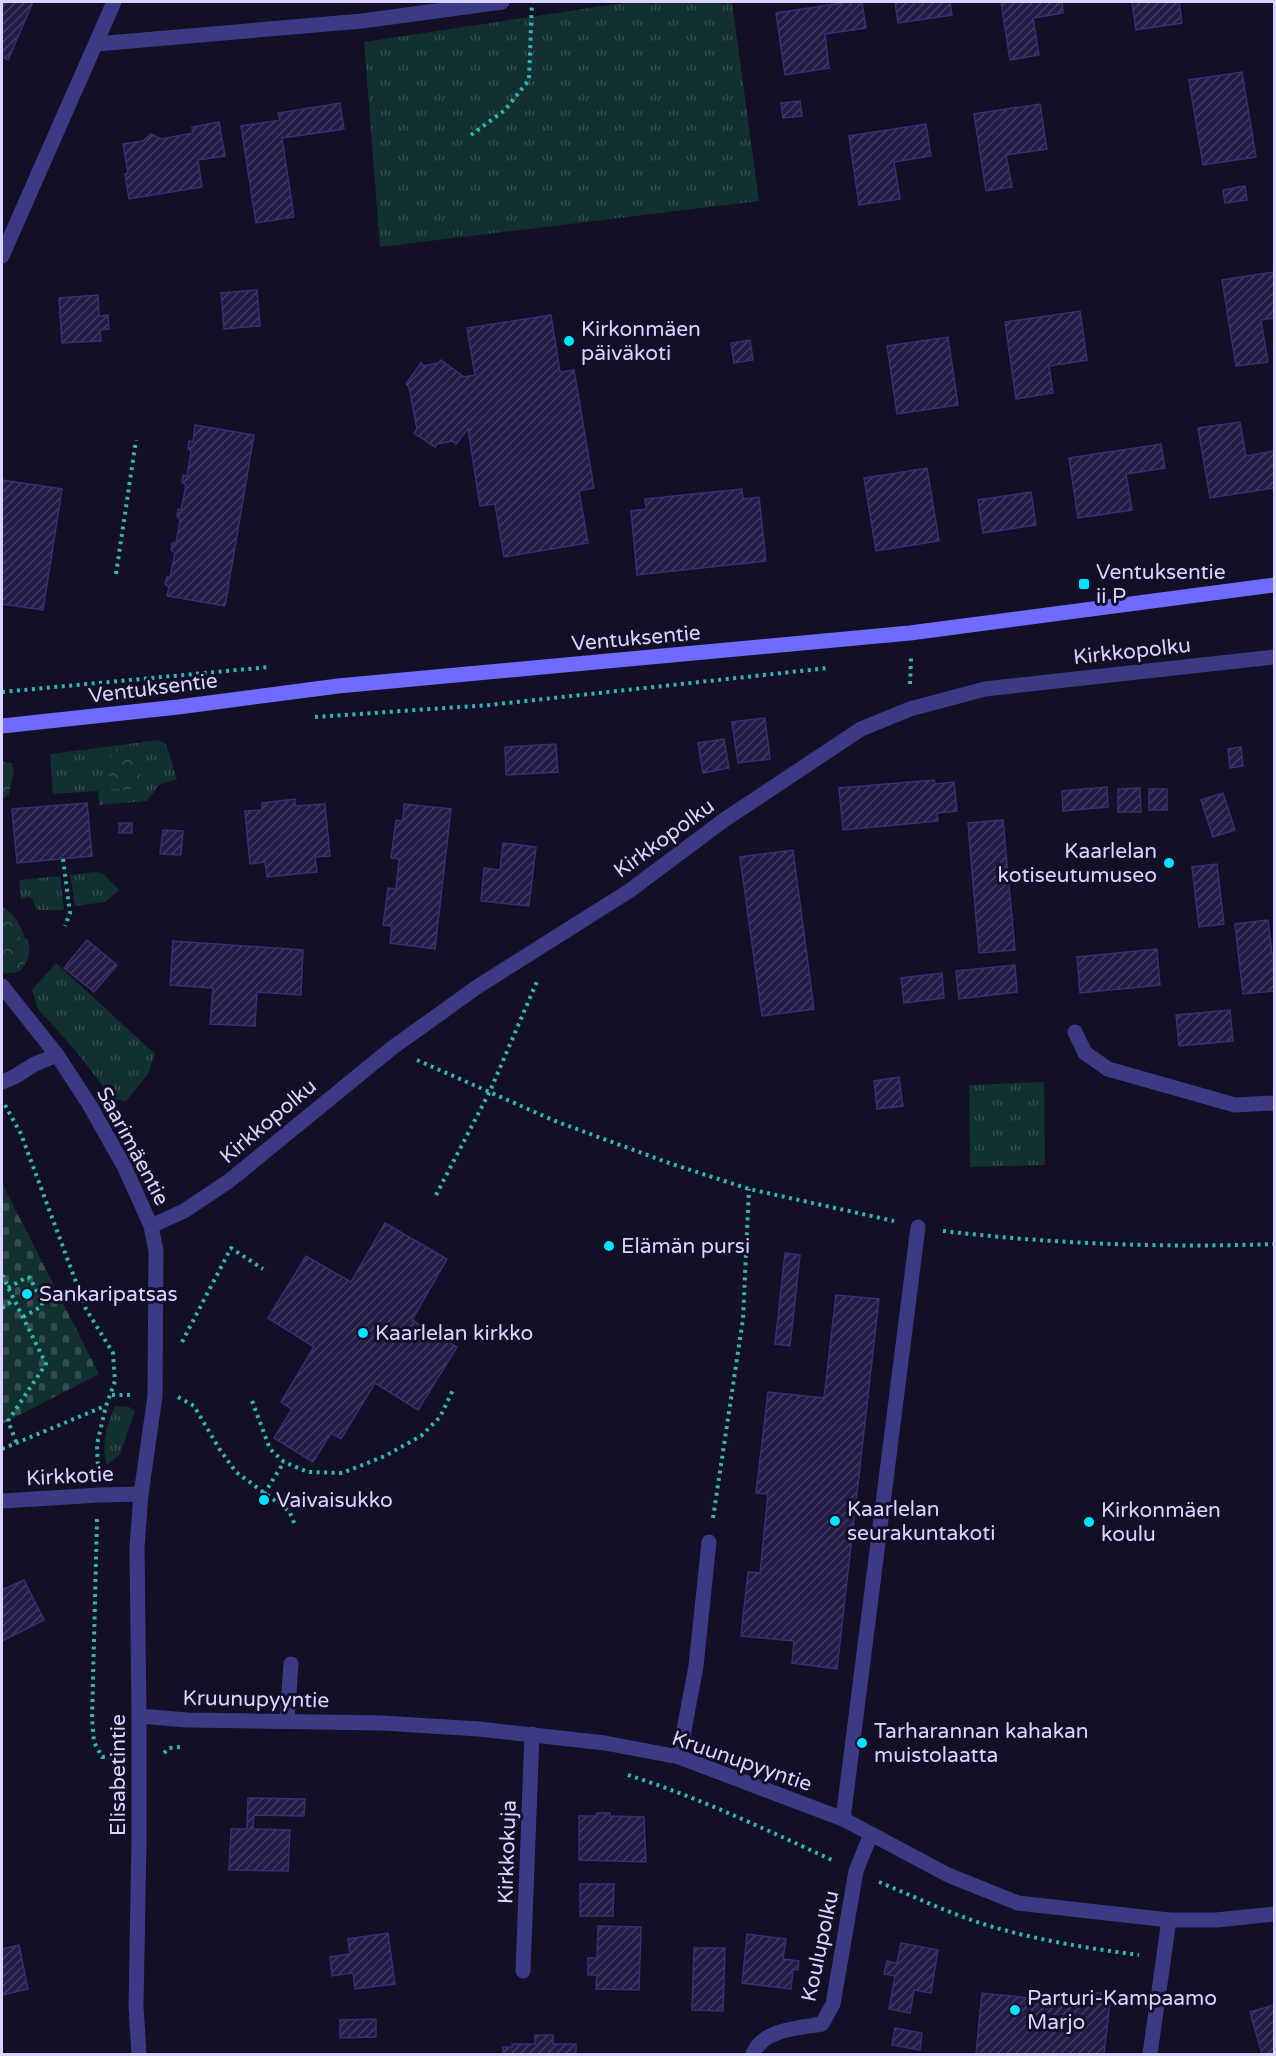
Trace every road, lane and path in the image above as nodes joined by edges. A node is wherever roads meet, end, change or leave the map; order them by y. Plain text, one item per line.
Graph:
1 (114, 2) edge
2 (502, 2) edge
3 (531, 2) edge
4 (96, 44) junction
5 (471, 135) dead end
6 (2, 256) edge
7 (136, 440) dead end
8 (116, 574) dead end
9 (1275, 585) edge
10 (1275, 657) edge
11 (279, 666) dead end
12 (2, 692) edge
13 (2, 726) edge
14 (63, 859) dead end
15 (65, 926) dead end
16 (556, 937) junction
17 (2, 986) edge
18 (1075, 1032) dead end
19 (392, 1048) junction
20 (57, 1055) junction
21 (2, 1082) edge
22 (490, 1091) junction
23 (2, 1099) edge
24 (1275, 1103) edge
25 (749, 1189) junction
26 (436, 1195) dead end
27 (151, 1226) junction
28 (918, 1227) junction
29 (1275, 1244) edge
30 (263, 1269) dead end
31 (2, 1275) edge
32 (8, 1287) junction
33 (14, 1300) junction
34 (2, 1308) edge
35 (23, 1317) junction
36 (182, 1352) dead end
37 (180, 1386) dead end
38 (453, 1390) dead end
39 (112, 1395) junction
40 (155, 1396) junction
41 (179, 1397) junction
42 (252, 1401) dead end
43 (106, 1406) junction
44 (17, 1444) junction
45 (2, 1449) edge
46 (284, 1462) junction
47 (141, 1494) junction
48 (264, 1494) junction
49 (99, 1495) junction
50 (2, 1501) edge
51 (296, 1527) dead end
52 (709, 1542) joint
53 (291, 1664) dead end
54 (139, 1716) junction
55 (287, 1720) junction
56 (532, 1734) junction
57 (193, 1746) dead end
58 (169, 1748) dead end
59 (138, 1754) junction
60 (680, 1757) junction
61 (623, 1773) dead end
62 (843, 1819) junction
63 (871, 1834) junction
64 (856, 1871) junction
65 (1275, 1914) edge
66 (1169, 1920) junction
67 (1164, 1959) junction
68 (523, 1971) dead end
69 (138, 2055) edge
70 (753, 2055) edge
71 (1150, 2055) edge

1 - 4 street
2 - 4 street
3 - 5 path
4 - 6 street
7 - 8 path
9 - 13 main road, Ventuksentie
10 - 16 street, Kirkkopolku
11 - 12 path
14 - 15 path
16 - 19 street, Kirkkopolku
16 - 22 path
17 - 20 street, Saarimäentie
18 - 24 street
19 - 22 path
19 - 27 street, Kirkkopolku
20 - 21 street
20 - 27 street, Saarimäentie
22 - 25 path
22 - 26 path
23 - 39 path
25 - 28 path
25 - 52 path
27 - 40 street, Saarimäentie
28 - 29 path
28 - 62 street
30 - 36 path
31 - 32 path
32 - 33 path
32 - 35 path
33 - 34 path
33 - 35 path
35 - 44 path
37 - 41 path
38 - 46 path
39 - 40 path
39 - 43 path
40 - 41 path
40 - 47 street, Saarimäentie
41 - 48 path
42 - 46 path
43 - 44 path
43 - 49 path
44 - 45 path
46 - 48 path
47 - 49 street, Kirkkotie
47 - 54 street, Elisabetintie
48 - 51 path
49 - 50 street, Kirkkotie
49 - 59 path
52 - 60 street
53 - 55 street
54 - 55 street, Kruunupyyntie
54 - 59 street, Elisabetintie
55 - 56 street, Kruunupyyntie
56 - 60 street, Kruunupyyntie
56 - 68 street, Kirkkokuja
57 - 58 path
59 - 69 street, Elisabetintie
60 - 62 street, Kruunupyyntie
61 - 64 path
62 - 63 street, Kruunupyyntie
63 - 64 street, Koulupolku
63 - 66 street, Kruunupyyntie
64 - 67 path
64 - 70 street, Koulupolku
65 - 66 street, Kruunupyyntie
66 - 67 street
67 - 71 street

